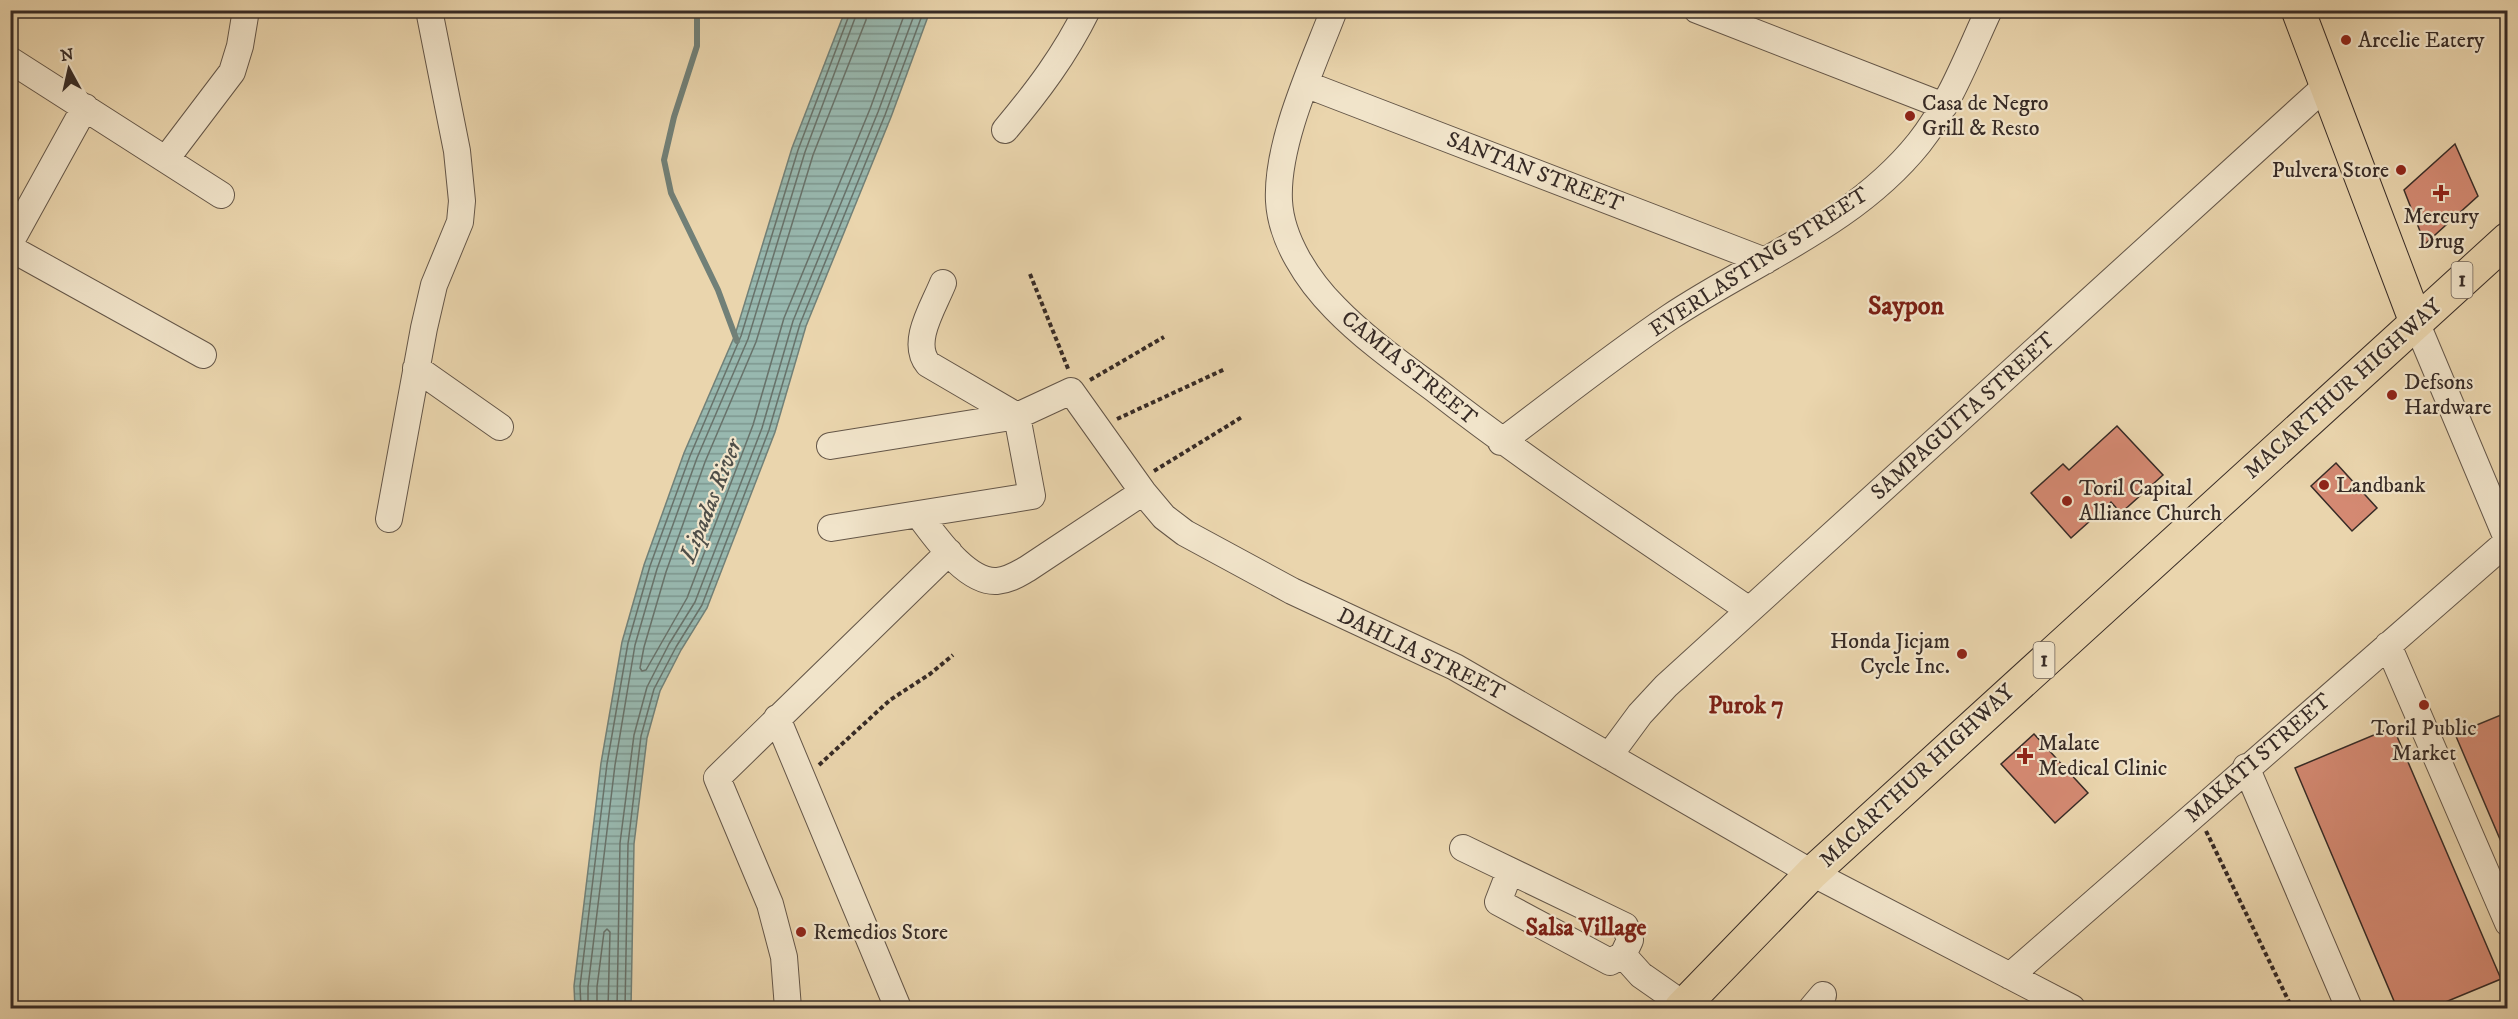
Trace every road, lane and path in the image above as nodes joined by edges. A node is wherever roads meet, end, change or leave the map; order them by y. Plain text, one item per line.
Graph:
1 (246, 10) edge
2 (429, 10) edge
3 (1087, 10) edge
4 (1334, 10) edge
5 (1698, 10) edge
6 (1989, 10) edge
7 (2298, 10) edge
8 (10, 60) edge
9 (1305, 84) junction
10 (2327, 85) junction
11 (1944, 106) junction
12 (85, 107) junction
13 (1005, 130) dead end
14 (166, 159) junction
15 (221, 195) dead end
16 (2508, 239) edge
17 (10, 243) edge
18 (10, 248) edge
19 (1765, 261) junction
20 (1030, 274) dead end
21 (944, 283) dead end
22 (2416, 322) junction
23 (1164, 337) dead end
24 (202, 355) dead end
25 (416, 369) junction
26 (1225, 369) dead end
27 (1071, 391) junction
28 (1017, 416) junction
29 (1242, 417) dead end
30 (500, 428) dead end
31 (1097, 428) junction
32 (1501, 442) junction
33 (830, 446) dead end
34 (1139, 487) junction
35 (918, 514) junction
36 (389, 519) dead end
37 (831, 528) dead end
38 (2508, 541) edge
39 (949, 552) junction
40 (1749, 610) junction
41 (2388, 645) junction
42 (953, 655) dead end
43 (777, 718) junction
44 (1609, 756) junction
45 (2247, 768) junction
46 (802, 779) junction
47 (2196, 812) junction
48 (1463, 848) dead end
49 (1510, 871) junction
50 (1812, 873) junction
51 (2508, 923) edge
52 (1623, 955) junction
53 (2010, 976) junction
54 (1683, 1007) edge
55 (788, 1008) edge
56 (897, 1008) edge
57 (2072, 1008) edge
58 (2292, 1008) edge
59 (2349, 1008) edge

1 - 14 street
2 - 25 street
3 - 13 street
4 - 9 street, CAMIA STREET
5 - 11 street
6 - 11 street, EVERLASTING STREET
7 - 10 main road
8 - 12 street
9 - 19 street, SANTAN STREET
9 - 32 street, CAMIA STREET
10 - 22 main road
10 - 40 street, SAMPAGUITA STREET
11 - 19 street, EVERLASTING STREET
12 - 14 street
12 - 17 street
14 - 15 street
16 - 22 main road, MACARTHUR HIGHWAY / 1
18 - 24 street
19 - 32 street, EVERLASTING STREET
20 - 27 path
21 - 28 street
22 - 38 street
22 - 50 main road, MACARTHUR HIGHWAY / 1
23 - 27 path
25 - 30 street
25 - 36 street
26 - 31 path
27 - 28 street
27 - 31 street, DAHLIA STREET
28 - 33 street
28 - 35 street
29 - 34 path
31 - 34 street, DAHLIA STREET
32 - 40 street, CAMIA STREET
34 - 39 street
34 - 44 street, DAHLIA STREET
35 - 37 street
35 - 39 street
38 - 41 street, MAKATI STREET
39 - 43 street
40 - 44 street, SAMPAGUITA STREET
41 - 45 street, MAKATI STREET
41 - 51 street
42 - 46 path
43 - 46 street
43 - 55 street
44 - 50 street, DAHLIA STREET
45 - 47 street, MAKATI STREET
45 - 59 street
46 - 56 street
47 - 53 street, MAKATI STREET
47 - 58 path
48 - 49 street
49 - 52 street
49 - 52 street
50 - 53 street, DAHLIA STREET
50 - 54 main road, MACARTHUR HIGHWAY / 1
52 - 54 street
53 - 57 street, DAHLIA STREET

